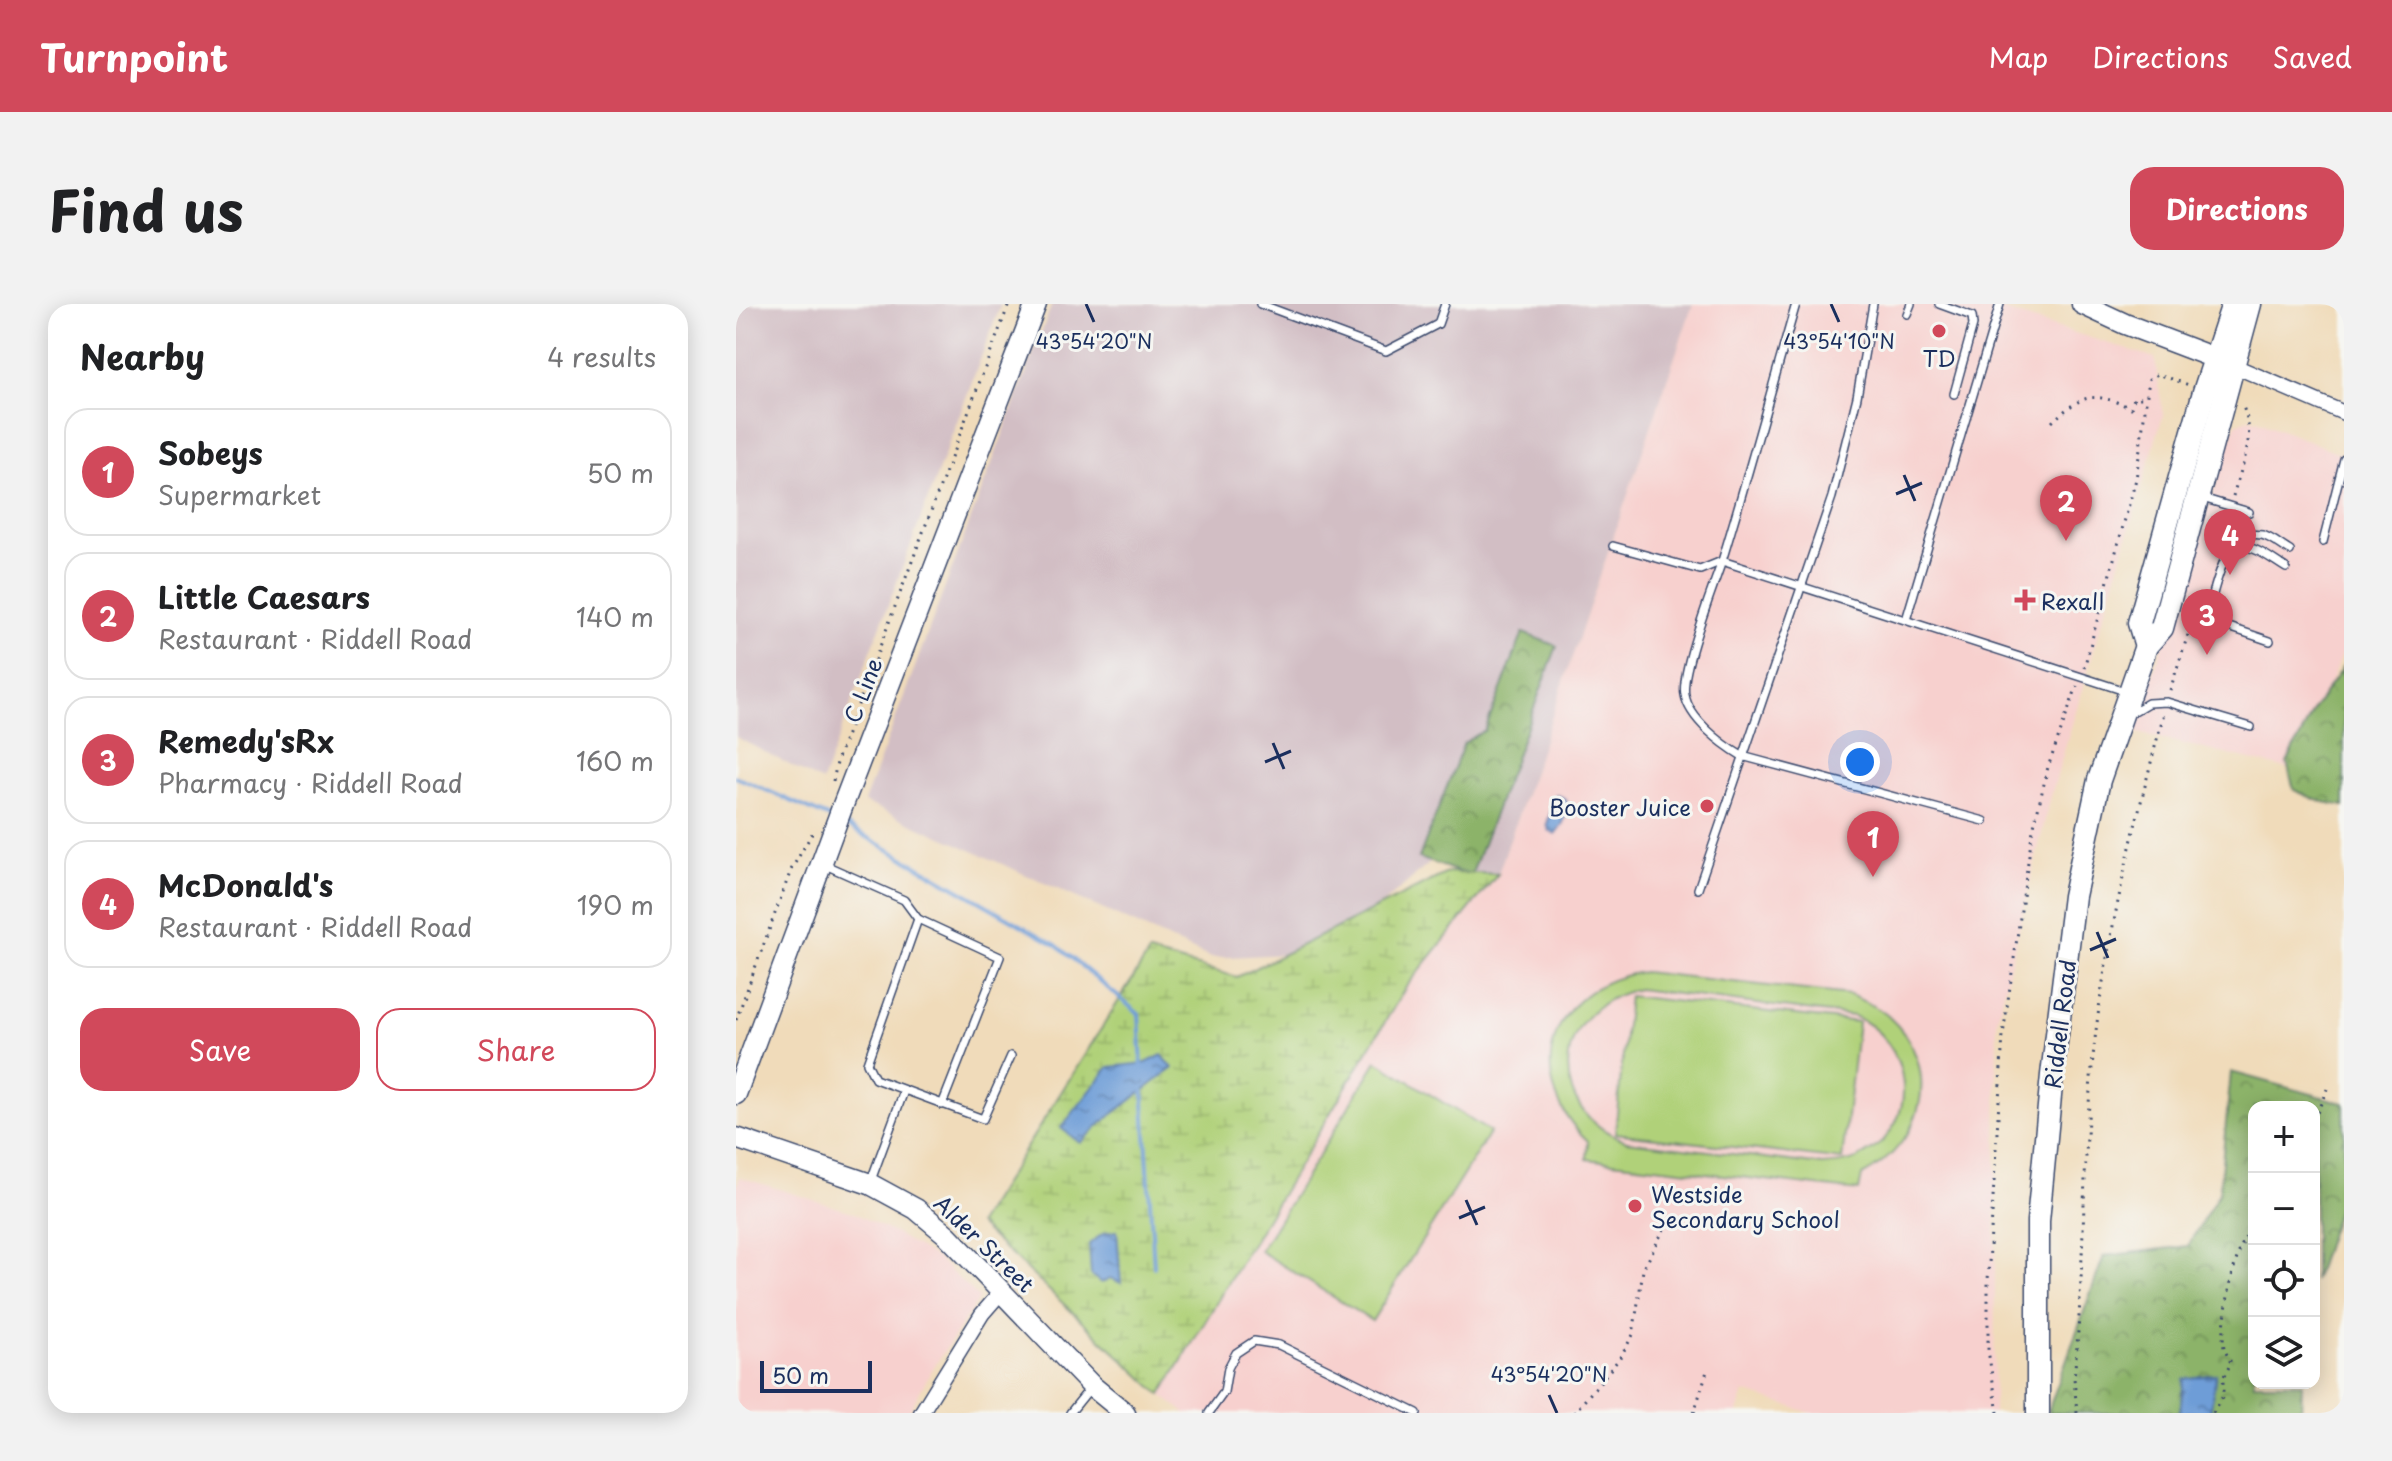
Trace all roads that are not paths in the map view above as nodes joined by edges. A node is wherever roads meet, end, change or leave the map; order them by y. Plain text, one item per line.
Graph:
1 (1036, 304) edge
2 (1260, 304) edge
3 (1445, 304) edge
4 (1796, 304) edge
5 (1873, 304) edge
6 (1911, 304) edge
7 (1939, 304) edge
8 (2000, 304) edge
9 (2009, 304) edge
10 (2082, 304) edge
11 (2233, 304) edge
12 (2250, 304) edge
13 (1907, 314) dead end
14 (1997, 318) junction
15 (2224, 362) junction
16 (1954, 394) dead end
17 (2344, 413) edge
18 (2344, 459) edge
19 (2197, 497) junction
20 (2249, 512) dead end
21 (2323, 542) dead end
22 (1613, 546) dead end
23 (2230, 548) junction
24 (2290, 551) dead end
25 (1722, 561) junction
26 (2286, 568) dead end
27 (1801, 587) junction
28 (1906, 620) junction
29 (2270, 641) dead end
30 (2146, 646) junction
31 (2129, 692) junction
32 (2119, 721) junction
33 (2251, 727) dead end
34 (1742, 756) junction
35 (1984, 821) dead end
36 (823, 864) junction
37 (1698, 889) dead end
38 (918, 919) junction
39 (1011, 1056) dead end
40 (904, 1091) junction
41 (736, 1094) edge
42 (942, 1105) junction
43 (736, 1138) edge
44 (870, 1184) junction
45 (1002, 1291) junction
46 (1092, 1386) junction
47 (921, 1413) edge
48 (1070, 1413) edge
49 (1125, 1413) edge
50 (1209, 1413) edge
51 (1417, 1413) edge
52 (2038, 1413) edge

1 - 36 street, C Line
2 - 3 lane
4 - 25 lane
5 - 27 lane
6 - 13 lane
7 - 16 lane
8 - 14 lane
9 - 14 lane
10 - 15 street
11 - 15 main road, Riddell Road
12 - 15 main road, Riddell Road
14 - 28 lane
15 - 17 street
15 - 19 main road, Riddell Road
15 - 30 main road, Riddell Road
18 - 21 lane
19 - 20 lane
19 - 30 main road, Riddell Road
22 - 25 lane
23 - 24 lane
23 - 26 lane
23 - 29 lane
25 - 27 lane
25 - 34 lane
27 - 28 lane
27 - 34 lane
28 - 31 lane
30 - 31 main road, Riddell Road
31 - 32 main road, Riddell Road
32 - 33 lane
32 - 52 main road, Riddell Road
34 - 35 lane
34 - 37 lane
36 - 38 lane
36 - 41 street, C Line
38 - 40 lane
38 - 42 lane
39 - 42 lane
40 - 42 lane
40 - 44 lane
43 - 44 street, Alder Street
44 - 45 street, Alder Street
45 - 46 street, Alder Street
45 - 47 street
46 - 48 lane
46 - 49 street, Alder Street
50 - 51 lane

